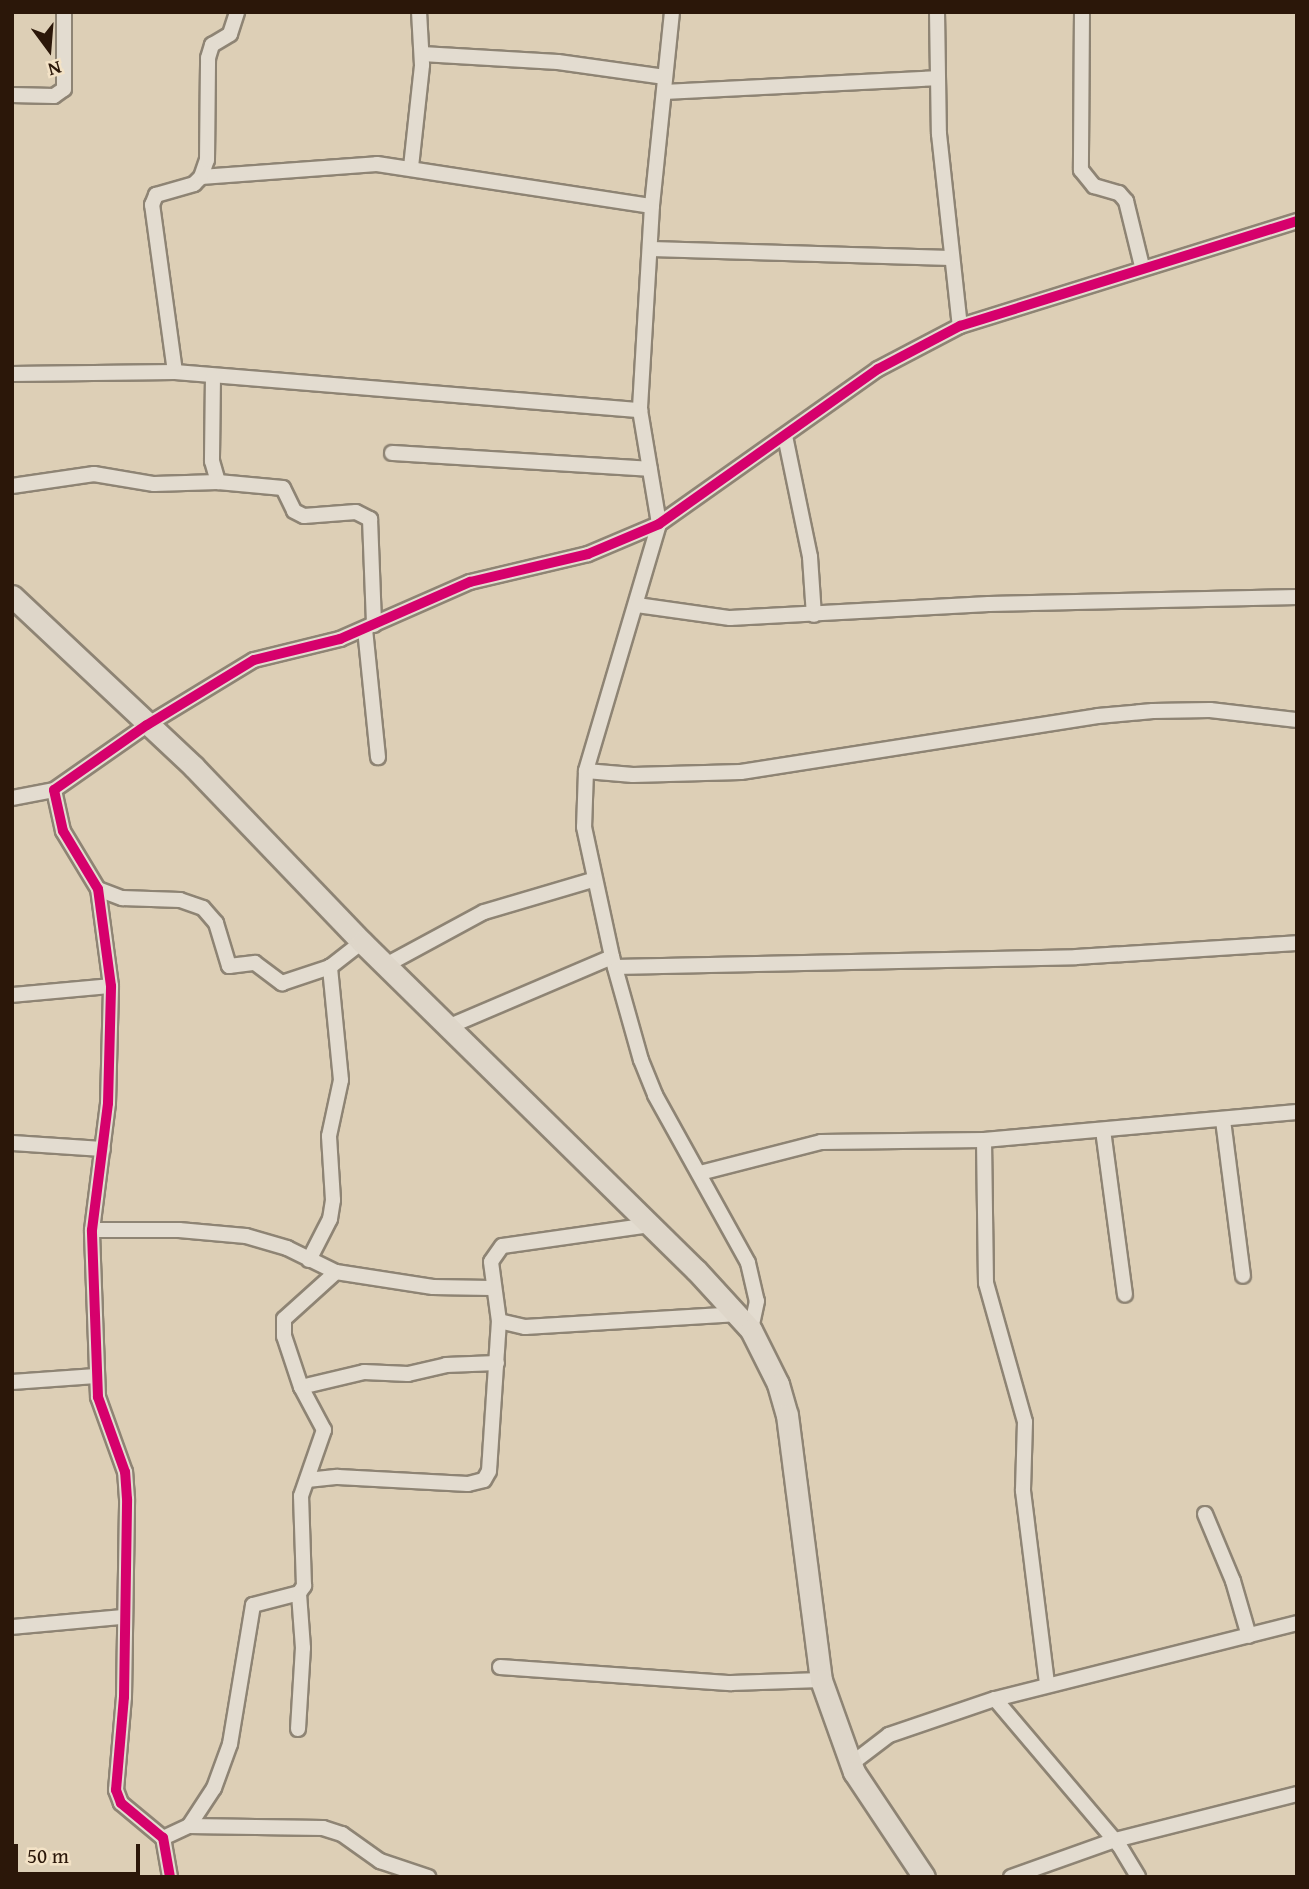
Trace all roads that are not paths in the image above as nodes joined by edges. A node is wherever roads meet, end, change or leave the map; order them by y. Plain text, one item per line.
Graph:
1 (64, 12) edge
2 (237, 12) edge
3 (419, 12) edge
4 (672, 12) edge
5 (937, 12) edge
6 (1082, 12) edge
7 (422, 54) junction
8 (936, 78) junction
9 (664, 85) junction
10 (12, 95) edge
11 (411, 167) junction
12 (201, 177) junction
13 (652, 206) junction
14 (1297, 220) edge
15 (650, 249) junction
16 (952, 258) junction
17 (1142, 266) junction
18 (960, 326) junction
19 (175, 372) junction
20 (12, 374) edge
21 (213, 376) junction
22 (640, 410) junction
23 (785, 436) junction
24 (392, 453) dead end
25 (650, 469) junction
26 (218, 482) junction
27 (12, 486) edge
28 (659, 524) junction
29 (12, 596) edge
30 (1297, 597) edge
31 (637, 605) junction
32 (814, 615) junction
33 (369, 627) junction
34 (1297, 720) edge
35 (147, 725) junction
36 (378, 757) dead end
37 (586, 771) junction
38 (54, 790) junction
39 (12, 798) edge
40 (593, 880) junction
41 (98, 889) junction
42 (362, 942) junction
43 (1297, 943) edge
44 (613, 962) junction
45 (386, 965) junction
46 (330, 967) junction
47 (111, 986) junction
48 (12, 995) edge
49 (450, 1026) junction
50 (1297, 1112) edge
51 (1223, 1120) junction
52 (1103, 1130) junction
53 (984, 1140) junction
54 (12, 1143) edge
55 (103, 1149) junction
56 (700, 1173) junction
57 (650, 1225) junction
58 (92, 1230) junction
59 (309, 1260) junction
60 (336, 1272) junction
61 (1243, 1276) dead end
62 (491, 1287) junction
63 (1125, 1294) dead end
64 (499, 1321) junction
65 (745, 1322) junction
66 (497, 1363) junction
67 (96, 1376) junction
68 (12, 1382) edge
69 (301, 1387) junction
70 (307, 1480) junction
71 (1205, 1514) dead end
72 (299, 1593) junction
73 (122, 1617) junction
74 (1297, 1623) edge
75 (12, 1627) edge
76 (1249, 1636) junction
77 (500, 1667) dead end
78 (821, 1679) junction
79 (1046, 1685) junction
80 (995, 1699) junction
81 (298, 1729) dead end
82 (853, 1759) junction
83 (1297, 1794) edge
84 (189, 1826) junction
85 (163, 1838) junction
86 (1115, 1840) junction
87 (170, 1877) edge
88 (428, 1877) edge
89 (924, 1877) edge
90 (937, 1877) edge
91 (1011, 1877) edge
92 (1138, 1877) edge

1 - 10 street
2 - 12 street
3 - 7 street
4 - 9 street
5 - 8 street
6 - 17 street
7 - 9 street
7 - 11 street
8 - 9 street
8 - 16 street
9 - 13 street
11 - 12 street
11 - 13 street
12 - 19 street
13 - 15 street
14 - 17 street
15 - 16 street
15 - 22 street
16 - 18 street
17 - 18 street
18 - 23 street
19 - 20 street
19 - 21 street
21 - 22 street
21 - 26 street
22 - 25 street
23 - 28 street
23 - 32 street
24 - 25 street
25 - 28 street
26 - 27 street
26 - 33 street
28 - 31 street
28 - 33 street
29 - 35 main road
30 - 32 street
31 - 32 street
31 - 37 street
33 - 35 street
33 - 36 street
34 - 37 street
35 - 38 street
35 - 42 main road
37 - 40 street
38 - 39 street
38 - 41 street
40 - 44 street
40 - 45 street
41 - 46 street
41 - 47 street
42 - 45 main road
42 - 46 street
43 - 44 street
44 - 49 street
44 - 56 street
45 - 49 main road
46 - 59 street
47 - 48 street
47 - 55 street
49 - 57 main road
50 - 51 street
51 - 52 street
51 - 61 street
52 - 53 street
52 - 63 street
53 - 56 street
53 - 79 street
54 - 55 street
55 - 58 street
56 - 65 street
57 - 62 street
57 - 65 main road
58 - 59 street
58 - 67 street
59 - 60 street
60 - 62 street
60 - 69 street
62 - 64 street
64 - 65 street
64 - 66 street
65 - 78 main road
66 - 69 street
66 - 70 street
67 - 68 street
67 - 73 street
69 - 70 street
70 - 72 street
71 - 76 street
72 - 81 street
72 - 84 street
73 - 75 street
73 - 85 street
74 - 76 street
76 - 79 street
77 - 78 street
78 - 82 main road
79 - 80 street
80 - 82 street
80 - 86 street
82 - 89 main road
82 - 90 main road
83 - 86 street
84 - 85 street
84 - 88 street
85 - 87 street
86 - 91 street
86 - 92 street

